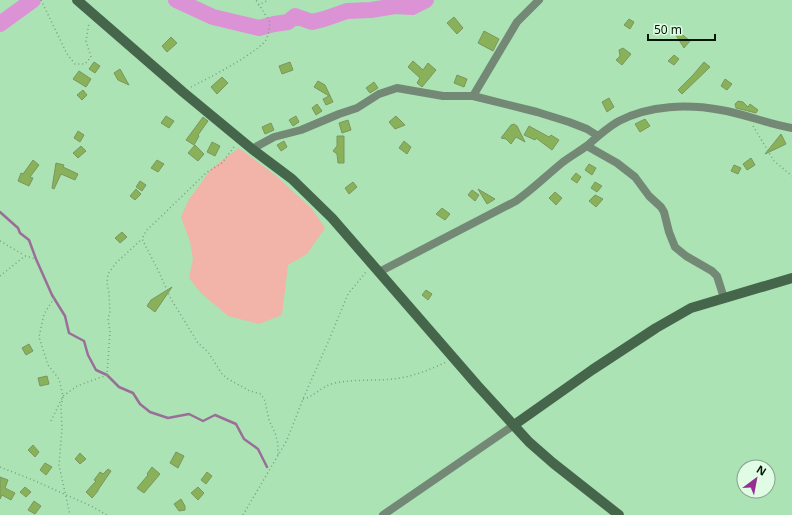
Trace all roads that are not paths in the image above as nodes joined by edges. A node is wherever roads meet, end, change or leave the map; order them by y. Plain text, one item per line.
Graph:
1 (77, 0) edge
2 (539, 0) edge
3 (473, 96) junction
4 (792, 128) edge
5 (598, 136) junction
6 (586, 146) junction
7 (252, 149) junction
8 (379, 272) junction
9 (792, 278) edge
10 (724, 298) junction
11 (514, 425) junction
12 (383, 515) edge
13 (619, 515) edge

1 - 7 street
2 - 3 street
3 - 5 street
3 - 7 street
4 - 5 street
5 - 6 street
6 - 8 street
6 - 10 street
7 - 8 street
8 - 11 street
9 - 10 street
10 - 11 street
11 - 12 street
11 - 13 street

